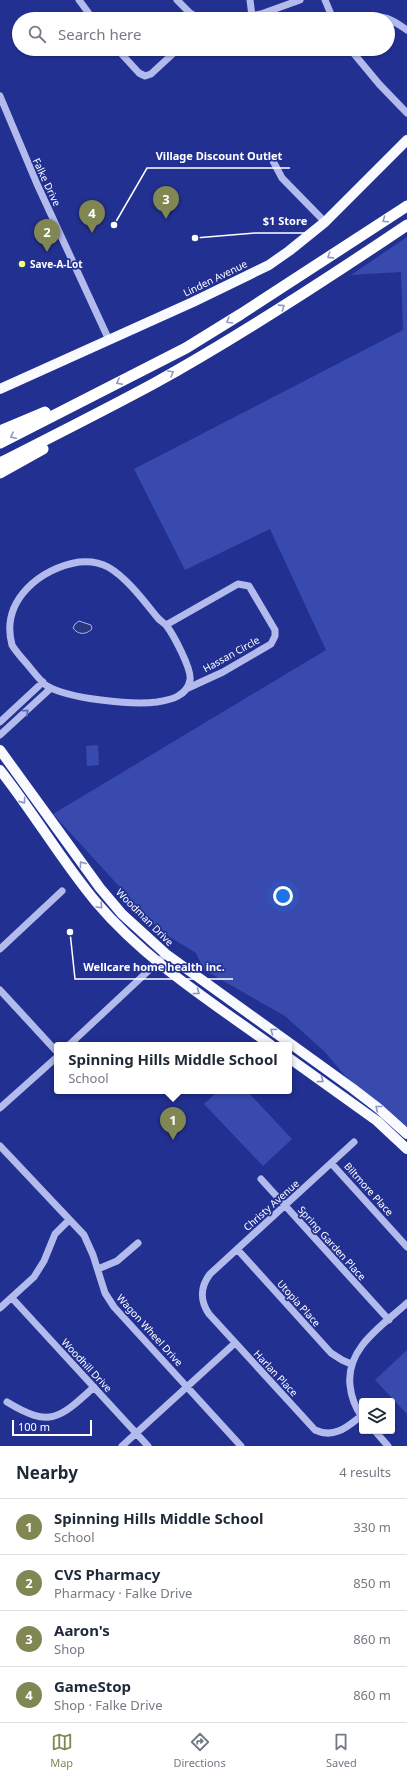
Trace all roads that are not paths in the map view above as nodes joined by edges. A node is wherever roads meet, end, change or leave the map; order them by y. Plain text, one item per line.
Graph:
1 (79, 0) edge
2 (177, 0) edge
3 (250, 0) edge
4 (300, 0) edge
5 (325, 0) edge
6 (88, 12) edge
7 (189, 12) edge
8 (252, 12) edge
9 (268, 12) edge
10 (330, 12) edge
11 (395, 23) edge
12 (407, 30) edge
13 (123, 56) edge
14 (170, 56) edge
15 (356, 56) edge
16 (0, 96) edge
17 (407, 113) edge
18 (407, 140) edge
19 (273, 161) dead end
20 (407, 206) edge
21 (325, 222) junction
22 (407, 225) edge
23 (109, 340) junction
24 (153, 384) junction
25 (0, 389) edge
26 (98, 392) junction
27 (0, 430) edge
28 (0, 442) edge
29 (0, 463) edge
30 (0, 473) edge
31 (166, 625) junction
32 (43, 682) junction
33 (51, 688) junction
34 (186, 689) junction
35 (0, 722) edge
36 (0, 735) edge
37 (0, 750) edge
38 (0, 770) edge
39 (62, 891) dead end
40 (0, 949) edge
41 (166, 954) junction
42 (158, 963) junction
43 (0, 990) edge
44 (73, 1042) edge
45 (267, 1042) edge
46 (288, 1042) edge
47 (292, 1045) edge
48 (54, 1049) edge
49 (54, 1060) edge
50 (292, 1060) edge
51 (0, 1108) edge
52 (407, 1134) edge
53 (354, 1142) dead end
54 (0, 1146) edge
55 (407, 1149) edge
56 (331, 1163) junction
57 (261, 1179) dead end
58 (284, 1205) junction
59 (69, 1220) junction
60 (138, 1243) dead end
61 (407, 1247) edge
62 (237, 1249) junction
63 (98, 1269) junction
64 (204, 1284) joint
65 (12, 1298) junction
66 (407, 1303) edge
67 (0, 1308) edge
68 (389, 1320) junction
69 (234, 1343) junction
70 (351, 1364) junction
71 (187, 1386) junction
72 (94, 1387) junction
73 (7, 1402) dead end
74 (359, 1412) edge
75 (359, 1418) edge
76 (136, 1433) junction
77 (378, 1434) edge
78 (122, 1446) edge
79 (148, 1446) edge
80 (241, 1446) edge
81 (388, 1446) edge

1 - 6 street
2 - 7 street
3 - 8 street
4 - 9 street
5 - 10 street
11 - 12 street
13 - 14 street
15 - 17 street
16 - 23 street, Falke Drive
18 - 21 main road, Linden Avenue
19 - 21 street
20 -> 26 highway
21 - 23 main road, Linden Avenue
24 -> 22 highway
23 - 25 main road, Linden Avenue
24 - 29 highway
24 - 30 highway
26 - 27 highway
26 -> 28 highway
31 - 32 street
31 - 34 street
31 - 34 street, Hassan Circle
32 - 33 street
32 - 35 street
33 - 34 street, Hassan Circle
36 -> 33 street
41 -> 37 main road, Woodman Drive
38 -> 42 main road
39 - 40 street
41 - 42 street
46 -> 41 main road, Woodman Drive
42 - 44 street
42 -> 45 main road
43 - 48 street
52 -> 47 main road, Woodman Drive
49 - 51 street
50 -> 55 main road
53 - 56 street, Christy Avenue
54 - 59 street, Wagon Wheel Drive
56 - 58 street, Christy Avenue
56 - 61 street, Biltmore Place
57 - 58 street, Spring Garden Place
58 - 62 street, Christy Avenue
58 - 68 street, Spring Garden Place
59 - 63 street, Wagon Wheel Drive
59 - 65 street
60 - 63 street
62 - 64 street, Christy Avenue
62 - 70 street, Utopia Place
63 - 71 street, Wagon Wheel Drive
64 - 69 street, Harlan Place
65 - 67 street
65 - 72 street, Woodhill Drive
66 - 68 street
68 - 70 street
69 - 71 street
69 - 75 street, Harlan Place
70 - 74 street
71 - 76 street
71 - 80 street, Wagon Wheel Drive
72 - 73 street
72 - 76 street, Woodhill Drive
76 - 78 street
76 - 79 street, Woodhill Drive
77 - 81 street

